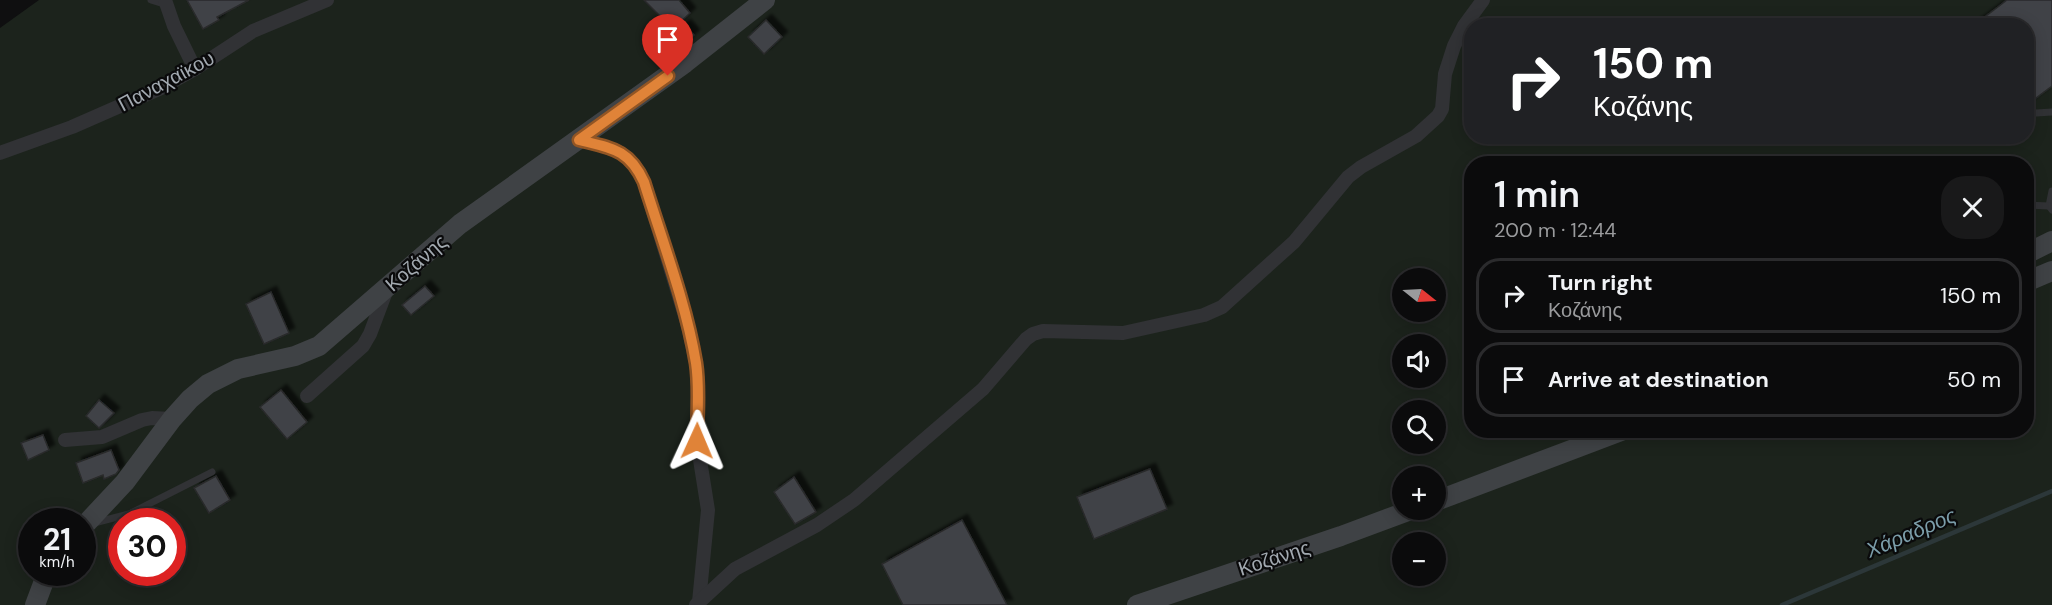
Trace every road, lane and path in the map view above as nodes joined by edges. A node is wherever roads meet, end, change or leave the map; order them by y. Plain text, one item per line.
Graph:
1 (151, 0) edge
2 (327, 0) edge
3 (765, 0) edge
4 (1483, 0) edge
5 (166, 3) edge
6 (1470, 18) edge
7 (1464, 26) edge
8 (195, 69) junction
9 (2034, 112) edge
10 (2052, 112) edge
11 (579, 140) junction
12 (0, 153) edge
13 (2052, 191) edge
14 (2034, 206) edge
15 (2050, 208) edge
16 (2052, 241) edge
17 (2034, 250) edge
18 (2052, 271) edge
19 (2034, 279) edge
20 (388, 287) junction
21 (308, 396) dead end
22 (172, 419) junction
23 (1603, 438) edge
24 (65, 440) dead end
25 (212, 472) dead end
26 (1446, 497) edge
27 (96, 513) edge
28 (1392, 517) edge
29 (96, 523) edge
30 (42, 586) edge
31 (697, 603) edge
32 (35, 605) edge
33 (1137, 605) edge

1 - 5 lane
2 - 8 street, Παναχαϊκου
3 - 11 street, Κοζάνης
4 - 6 street
5 - 8 street
7 - 31 street
8 - 12 street, Παναχαϊκου
9 - 10 lane
11 - 20 street, Κοζάνης
11 - 31 street
13 - 15 lane
14 - 15 lane
16 - 17 street
18 - 19 street
20 - 21 street
20 - 22 street, Κοζάνης
22 - 24 street
22 - 27 street, Κοζάνης
23 - 26 street
25 - 29 lane
28 - 33 street, Κοζάνης
30 - 32 street

